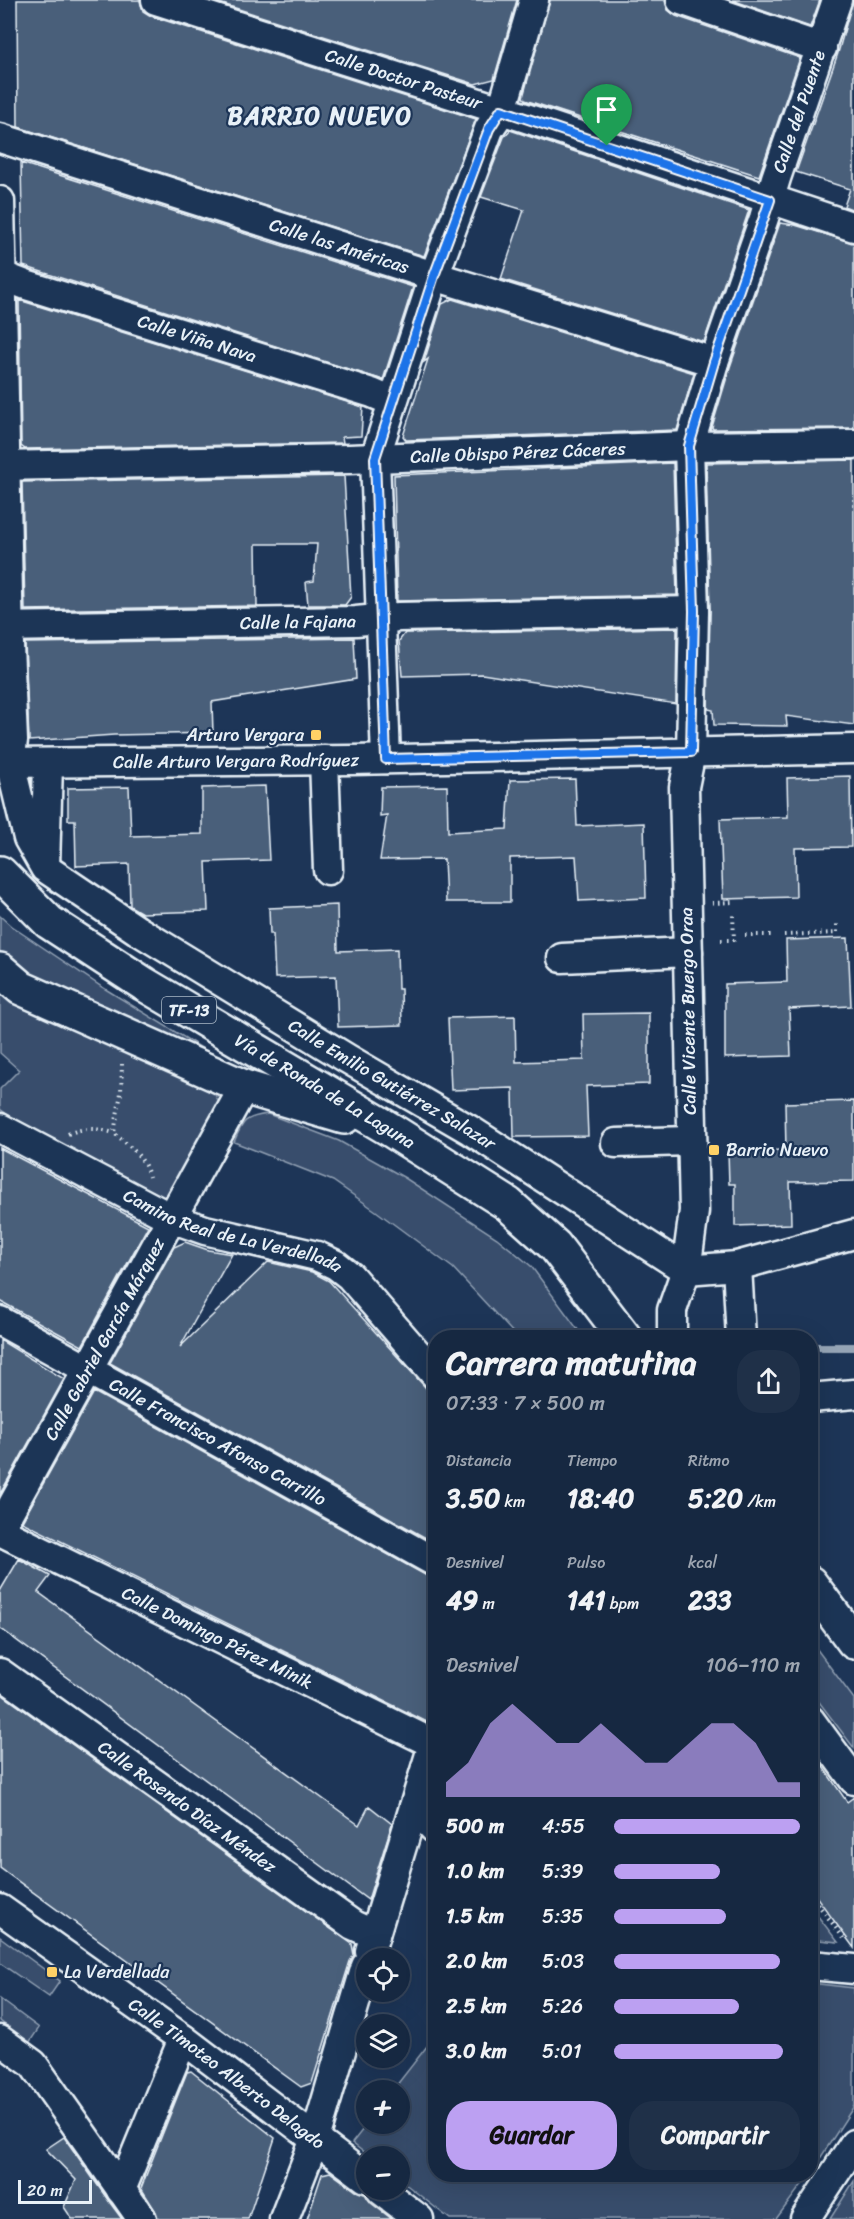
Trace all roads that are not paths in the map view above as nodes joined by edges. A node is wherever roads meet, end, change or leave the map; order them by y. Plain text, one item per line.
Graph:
1 (156, 0) edge
2 (534, 0) edge
3 (681, 0) edge
4 (837, 0) edge
5 (822, 48) junction
6 (501, 110) junction
7 (0, 138) edge
8 (770, 200) junction
9 (0, 201) edge
10 (854, 227) edge
11 (1, 275) edge
12 (434, 276) junction
13 (714, 362) junction
14 (393, 402) junction
15 (854, 444) edge
16 (689, 446) junction
17 (375, 458) junction
18 (3, 466) edge
19 (694, 611) junction
20 (381, 619) junction
21 (5, 627) edge
22 (854, 748) edge
23 (691, 752) junction
24 (386, 759) junction
25 (324, 760) junction
26 (5, 763) edge
27 (48, 764) junction
28 (45, 868) junction
29 (328, 870) dead end
30 (0, 873) edge
31 (688, 952) junction
32 (562, 958) dead end
33 (0, 970) edge
34 (244, 1087) junction
35 (0, 1128) edge
36 (470, 1130) junction
37 (396, 1134) junction
38 (691, 1141) junction
39 (616, 1143) dead end
40 (161, 1213) junction
41 (854, 1234) edge
42 (737, 1266) junction
43 (686, 1270) junction
44 (0, 1321) edge
45 (619, 1330) edge
46 (672, 1330) edge
47 (741, 1330) edge
48 (428, 1366) edge
49 (88, 1371) junction
50 (854, 1394) edge
51 (818, 1397) edge
52 (0, 1529) edge
53 (428, 1558) edge
54 (818, 1594) edge
55 (854, 1642) edge
56 (0, 1673) edge
57 (818, 1731) edge
58 (428, 1738) edge
59 (428, 1761) edge
60 (854, 1780) edge
61 (414, 1807) junction
62 (428, 1822) edge
63 (0, 1909) edge
64 (371, 1947) edge
65 (851, 1956) edge
66 (818, 1963) edge
67 (356, 2000) edge
68 (183, 2039) junction
69 (0, 2040) edge
70 (315, 2139) junction
71 (854, 2144) edge
72 (356, 2170) edge
73 (121, 2190) junction
74 (394, 2200) edge
75 (142, 2219) edge
76 (284, 2219) edge
77 (419, 2219) edge
78 (805, 2219) edge

1 - 6 street, Calle Doctor Pasteur
2 - 6 street
3 - 5 street
4 - 5 street, Calle del Puente
5 - 8 street, Calle del Puente
6 - 8 street, Calle Doctor Pasteur
6 - 12 street
7 - 12 street, Calle las Américas
8 - 10 street, Calle Doctor Pasteur
8 - 13 street, Calle del Puente
9 - 11 street, Calle Emilio Gutiérrez Salazar
11 - 14 street, Calle Viña Nava
11 - 18 street, Calle Emilio Gutiérrez Salazar
12 - 13 street, Calle las Américas
12 - 14 street
13 - 16 street, Calle del Puente
14 - 17 street
15 - 16 street, Calle Obispo Pérez Cáceres
16 - 17 street, Calle Obispo Pérez Cáceres
16 - 19 street, Calle del Puente
17 - 18 street, Calle Obispo Pérez Cáceres
17 - 20 street
18 - 21 street, Calle Emilio Gutiérrez Salazar
19 - 20 street, Calle la Fajana
19 - 23 street, Calle del Puente
20 - 21 street, Calle la Fajana
20 - 24 street
21 - 26 street, Calle Emilio Gutiérrez Salazar
22 - 23 street, Calle Arturo Vergara Rodríguez
23 - 24 street, Calle Arturo Vergara Rodríguez
23 - 31 street, Calle Vicente Buergo Oraa
24 - 25 street, Calle Arturo Vergara Rodríguez
25 - 27 street, Calle Arturo Vergara Rodríguez
25 - 29 street
26 - 27 street, Calle Arturo Vergara Rodríguez
26 - 28 street, Calle Emilio Gutiérrez Salazar
27 - 28 street
28 - 36 street, Calle Emilio Gutiérrez Salazar
30 - 37 main road, Vía de Ronda de La Laguna / TF-13
31 - 32 street
31 - 38 street, Calle Vicente Buergo Oraa
33 - 34 main road
34 - 37 main road
34 - 40 street, Calle Gabriel García Márquez
35 - 40 street, Camino Real de La Verdellada
36 - 37 street
36 - 43 street, Calle Emilio Gutiérrez Salazar
37 - 45 main road, Vía de Ronda de La Laguna / TF-13
38 - 39 street
38 - 43 street, Calle Vicente Buergo Oraa
40 - 48 street, Camino Real de La Verdellada
40 - 49 street, Calle Gabriel García Márquez
41 - 42 street
42 - 43 street
42 - 47 street
43 - 46 street, Calle Vicente Buergo Oraa
44 - 49 street, Calle Francisco Afonso Carrillo
49 - 52 street, Calle Gabriel García Márquez
49 - 53 street, Calle Francisco Afonso Carrillo
50 - 51 street
52 - 58 street, Calle Domingo Pérez Minik
54 - 55 main road
56 - 64 street, Calle Rosendo Díaz Méndez
57 - 60 street
59 - 61 street
61 - 62 street
61 - 64 street
63 - 68 street, Calle Timoteo Alberto Delagdo
65 - 66 street
67 - 70 street
68 - 70 street, Calle Timoteo Alberto Delagdo
68 - 73 street
69 - 73 street
70 - 72 street, Calle Timoteo Alberto Delagdo
70 - 76 street
71 - 78 street
73 - 75 street
74 - 77 street

